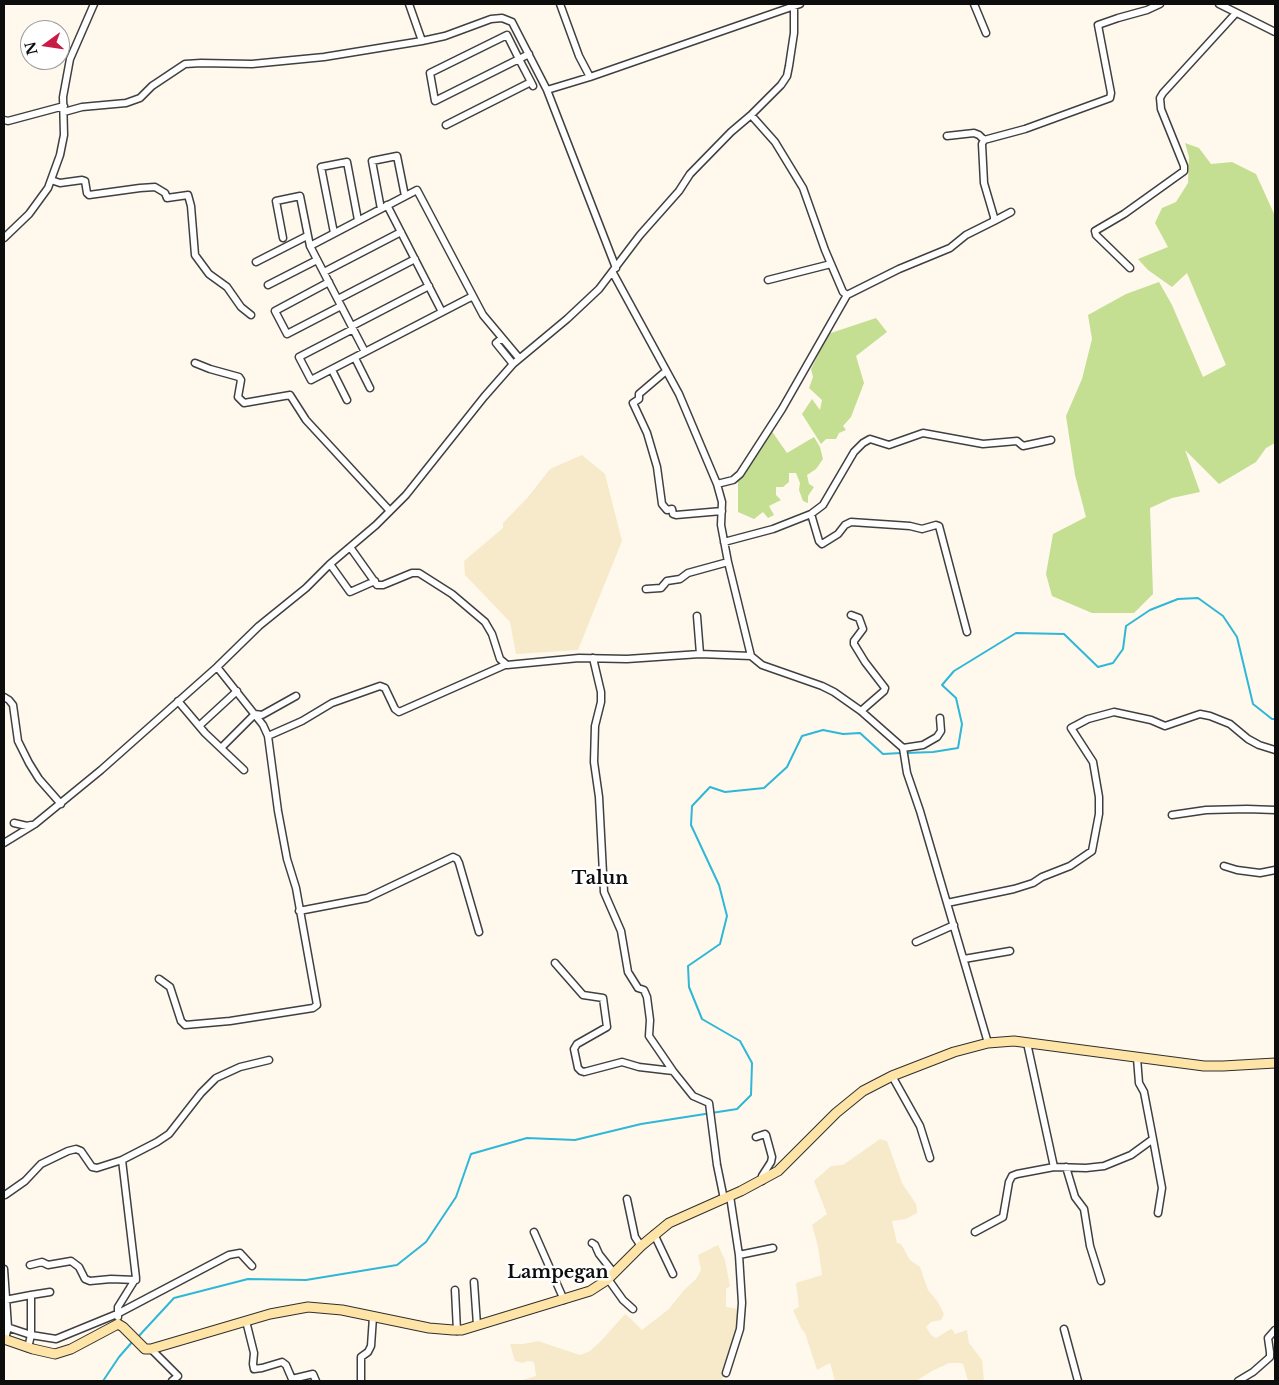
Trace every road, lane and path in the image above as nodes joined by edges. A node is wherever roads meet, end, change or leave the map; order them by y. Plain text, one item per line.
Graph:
1 (94, 4) edge
2 (409, 4) edge
3 (560, 4) edge
4 (800, 4) edge
5 (974, 4) edge
6 (1160, 4) edge
7 (1219, 4) edge
8 (794, 7) junction
9 (1236, 13) junction
10 (1275, 32) edge
11 (986, 33) dead end
12 (422, 41) junction
13 (529, 54) junction
14 (519, 59) junction
15 (590, 77) junction
16 (547, 90) junction
17 (64, 109) junction
18 (751, 115) junction
19 (4, 120) edge
20 (446, 125) dead end
21 (947, 136) dead end
22 (984, 140) junction
23 (51, 180) junction
24 (405, 196) junction
25 (384, 207) junction
26 (1011, 212) dead end
27 (358, 220) junction
28 (994, 222) junction
29 (401, 232) junction
30 (334, 233) junction
31 (307, 236) junction
32 (4, 238) edge
33 (283, 238) dead end
34 (310, 246) junction
35 (415, 259) junction
36 (317, 260) junction
37 (256, 262) dead end
38 (832, 264) junction
39 (1130, 268) dead end
40 (614, 270) junction
41 (324, 272) junction
42 (768, 280) dead end
43 (329, 282) junction
44 (268, 285) dead end
45 (429, 286) junction
46 (847, 295) junction
47 (473, 296) junction
48 (339, 303) junction
49 (442, 312) junction
50 (252, 315) dead end
51 (352, 327) junction
52 (502, 338) junction
53 (365, 352) junction
54 (354, 358) junction
55 (519, 358) junction
56 (195, 363) dead end
57 (513, 364) junction
58 (332, 370) junction
59 (666, 371) junction
60 (370, 388) dead end
61 (347, 400) dead end
62 (1051, 440) dead end
63 (718, 484) junction
64 (390, 511) junction
65 (722, 511) junction
66 (811, 514) junction
67 (724, 542) junction
68 (350, 547) junction
69 (728, 562) junction
70 (330, 564) junction
71 (375, 581) junction
72 (646, 589) dead end
73 (851, 614) dead end
74 (697, 616) dead end
75 (967, 632) dead end
76 (700, 654) junction
77 (751, 656) junction
78 (593, 658) junction
79 (505, 665) junction
80 (217, 667) junction
81 (237, 691) junction
82 (296, 696) dead end
83 (4, 697) edge
84 (178, 701) junction
85 (861, 711) junction
86 (255, 714) junction
87 (940, 718) dead end
88 (199, 726) junction
89 (268, 736) junction
90 (221, 748) junction
91 (904, 749) junction
92 (1275, 750) edge
93 (244, 770) dead end
94 (61, 804) junction
95 (1275, 810) edge
96 (1172, 814) dead end
97 (14, 823) dead end
98 (35, 824) junction
99 (4, 843) edge
100 (1224, 866) dead end
101 (1275, 870) edge
102 (947, 903) junction
103 (299, 911) junction
104 (954, 925) junction
105 (479, 932) dead end
106 (916, 942) dead end
107 (1010, 951) dead end
108 (964, 959) junction
109 (555, 964) dead end
110 (159, 979) dead end
111 (1028, 1043) junction
112 (988, 1044) junction
113 (1137, 1058) junction
114 (269, 1060) dead end
115 (1275, 1063) edge
116 (673, 1071) junction
117 (892, 1076) junction
118 (756, 1137) dead end
119 (1152, 1139) junction
120 (930, 1158) dead end
121 (122, 1160) junction
122 (1054, 1167) junction
123 (1066, 1167) junction
124 (762, 1181) junction
125 (5, 1195) edge
126 (727, 1197) junction
127 (627, 1199) dead end
128 (1158, 1213) dead end
129 (534, 1232) dead end
130 (975, 1232) dead end
131 (654, 1234) junction
132 (592, 1243) dead end
133 (641, 1246) junction
134 (773, 1248) dead end
135 (739, 1255) junction
136 (30, 1265) dead end
137 (252, 1266) dead end
138 (4, 1269) edge
139 (673, 1274) dead end
140 (611, 1276) junction
141 (136, 1280) junction
142 (1101, 1281) dead end
143 (474, 1282) dead end
144 (455, 1290) dead end
145 (50, 1292) dead end
146 (31, 1295) junction
147 (6, 1300) edge
148 (564, 1300) junction
149 (633, 1310) dead end
150 (117, 1314) junction
151 (372, 1318) junction
152 (246, 1321) junction
153 (477, 1325) junction
154 (122, 1326) junction
155 (1064, 1329) dead end
156 (1275, 1330) edge
157 (457, 1331) junction
158 (6, 1333) edge
159 (31, 1336) junction
160 (56, 1341) junction
161 (29, 1347) junction
162 (148, 1349) junction
163 (55, 1353) junction
164 (726, 1374) dead end
165 (177, 1379) edge
166 (316, 1381) edge
167 (361, 1381) edge
168 (1078, 1381) edge
169 (1238, 1381) edge

1 - 17 street
2 - 12 street
3 - 15 street
4 - 8 street
5 - 11 street
6 - 22 street
7 - 9 street
8 - 15 street
8 - 18 street
9 - 10 street
9 - 39 street
12 - 13 street
12 - 17 street
13 - 14 street
13 - 16 street
14 - 14 street
14 - 20 street
15 - 16 street
16 - 40 street
17 - 19 street
17 - 23 street
18 - 38 street
18 - 40 street
21 - 22 street
22 - 28 street
23 - 32 street
23 - 50 street
24 - 25 street
24 - 25 street
24 - 47 street
25 - 27 street
25 - 29 street
26 - 28 street
27 - 30 street
27 - 30 street
28 - 46 street
29 - 35 street
29 - 41 street
30 - 34 street
31 - 33 street
31 - 34 street
31 - 37 street
34 - 36 street
35 - 45 street
35 - 48 street
36 - 41 street
36 - 44 street
38 - 42 street
38 - 46 street
40 - 55 street
40 - 59 street
41 - 43 street
43 - 48 street
43 - 48 street
45 - 49 street
45 - 51 street
46 - 63 street
47 - 49 street
47 - 52 street
48 - 51 street
49 - 53 street
51 - 53 street
51 - 58 street
52 - 55 street
52 - 57 street
53 - 54 street
54 - 58 street
54 - 60 street
55 - 57 street
56 - 64 street
57 - 64 street
58 - 61 street
59 - 63 street
59 - 65 street
62 - 66 street
63 - 65 street
64 - 68 street
65 - 67 street
66 - 67 street
66 - 75 street
67 - 69 street
68 - 70 street
68 - 71 street
69 - 72 street
69 - 77 street
70 - 71 street
70 - 80 street
71 - 79 street
73 - 85 street
74 - 76 street
76 - 77 street
76 - 78 street
77 - 85 street
78 - 79 street
78 - 116 street
79 - 89 street
80 - 81 street
80 - 84 street
81 - 86 street
81 - 88 street
82 - 86 street
83 - 94 street
84 - 88 street
84 - 94 street
85 - 91 street
86 - 89 street
86 - 90 street
87 - 91 street
88 - 90 street
89 - 103 street
90 - 93 street
91 - 102 street
92 - 102 street
94 - 98 street
95 - 96 street
97 - 98 street
98 - 99 street
100 - 101 street
102 - 104 street
103 - 105 street
103 - 110 street
104 - 106 street
104 - 108 street
107 - 108 street
108 - 112 street
109 - 116 street
111 - 112 main road
111 - 113 main road
111 - 122 street
112 - 117 main road
113 - 115 main road
113 - 119 street
114 - 121 street
116 - 126 street
117 - 120 street
117 - 124 main road
118 - 124 street
119 - 123 street
119 - 128 street
121 - 125 street
121 - 141 street
122 - 123 street
122 - 130 street
123 - 142 street
124 - 126 main road
126 - 131 main road
126 - 135 street
127 - 133 street
129 - 148 street
131 - 133 main road
131 - 139 street
132 - 140 street
133 - 140 main road
134 - 135 street
135 - 164 street
136 - 141 street
137 - 150 street
138 - 147 street
140 - 148 main road
140 - 149 street
141 - 150 street
143 - 153 street
144 - 157 street
145 - 146 street
146 - 147 street
146 - 159 street
147 - 158 street
148 - 153 main road
150 - 154 street
150 - 160 street
151 - 152 main road
151 - 157 main road
151 - 167 street
152 - 162 main road
152 - 166 street
153 - 157 main road
154 - 162 main road
154 - 163 main road
155 - 168 street
156 - 169 street
158 - 159 street
158 - 161 main road
159 - 160 street
159 - 161 street
160 - 163 street
161 - 163 main road
162 - 165 street

